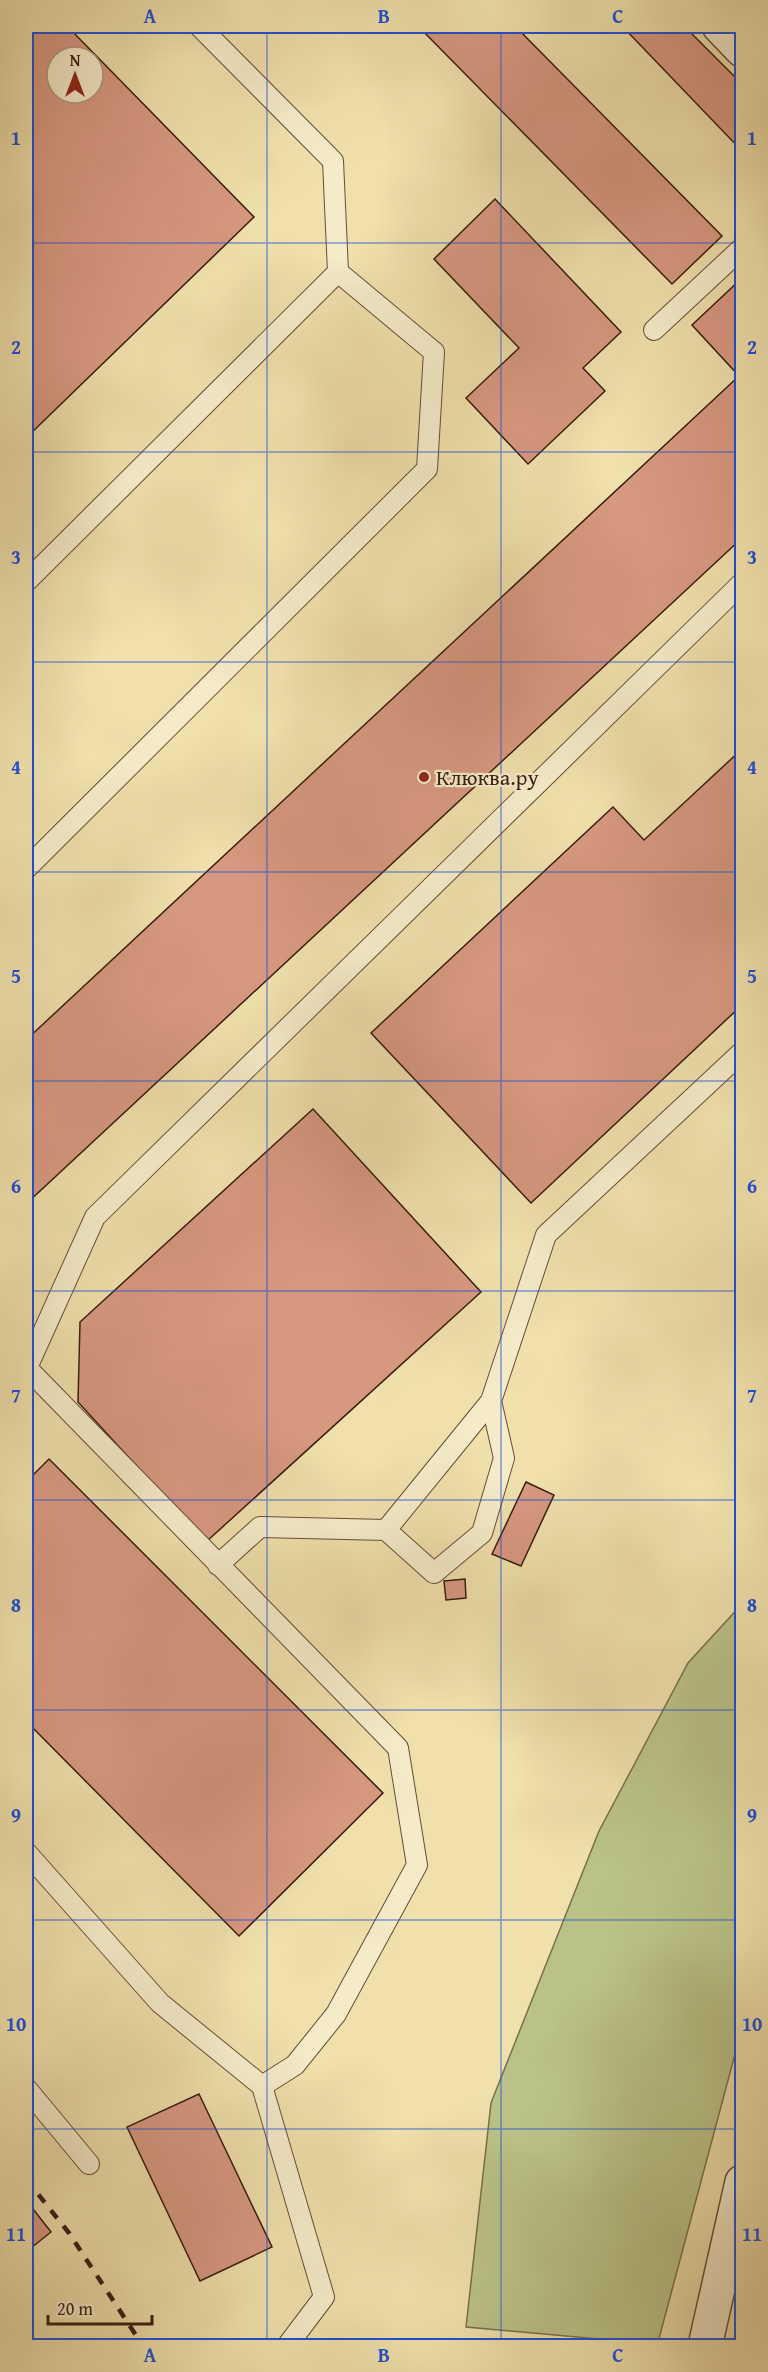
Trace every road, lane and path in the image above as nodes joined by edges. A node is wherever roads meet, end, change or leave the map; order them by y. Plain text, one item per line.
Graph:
1 (199, 26) edge
2 (719, 26) edge
3 (742, 50) edge
4 (742, 248) edge
5 (338, 272) junction
6 (654, 330) dead end
7 (26, 582) edge
8 (742, 583) edge
9 (26, 869) edge
10 (742, 1052) edge
11 (26, 1369) edge
12 (491, 1401) junction
13 (386, 1530) junction
14 (218, 1565) junction
15 (26, 1852) edge
16 (262, 2086) junction
17 (26, 2088) edge
18 (88, 2164) dead end
19 (742, 2182) edge
20 (287, 2346) edge
21 (705, 2346) edge

1 - 5 lane
2 - 3 street
4 - 6 lane
5 - 7 lane
5 - 9 lane
8 - 11 lane
10 - 12 lane
11 - 14 lane
12 - 13 lane
12 - 13 lane
13 - 14 lane
14 - 16 lane
15 - 16 lane
16 - 20 lane
17 - 18 lane
19 - 21 street

